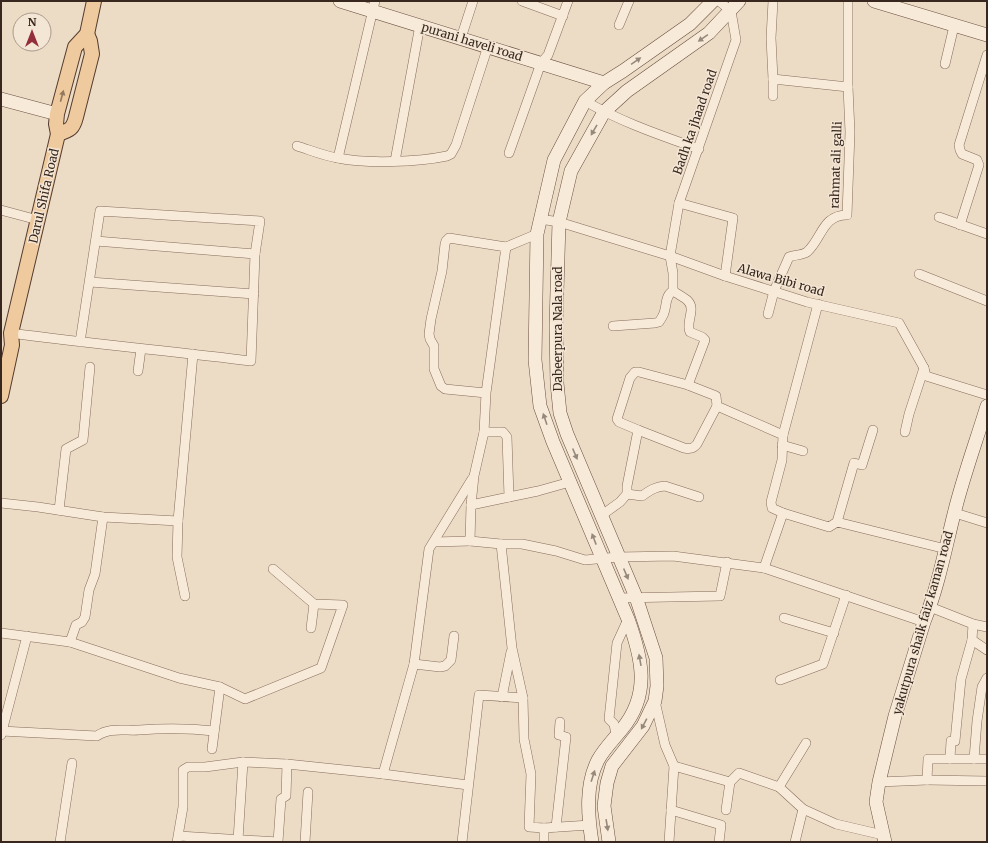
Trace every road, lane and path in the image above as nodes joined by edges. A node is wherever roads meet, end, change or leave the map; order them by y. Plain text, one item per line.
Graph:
1 (94, 1) edge
2 (340, 1) edge
3 (473, 1) edge
4 (522, 1) edge
5 (568, 1) edge
6 (713, 1) edge
7 (719, 1) edge
8 (739, 1) edge
9 (773, 1) edge
10 (848, 1) edge
11 (874, 1) edge
12 (627, 2) edge
13 (373, 6) edge
14 (730, 11) junction
15 (563, 16) junction
16 (420, 25) junction
17 (619, 25) dead end
18 (954, 26) junction
19 (88, 34) junction
20 (987, 35) edge
21 (461, 38) junction
22 (488, 46) junction
23 (987, 55) edge
24 (542, 63) junction
25 (945, 64) dead end
26 (773, 78) junction
27 (604, 83) junction
28 (848, 88) junction
29 (773, 96) dead end
30 (1, 99) edge
31 (585, 101) junction
32 (604, 112) junction
33 (57, 114) junction
34 (58, 134) junction
35 (296, 146) dead end
36 (699, 149) junction
37 (509, 153) dead end
38 (338, 158) junction
39 (395, 161) junction
40 (680, 203) junction
41 (1, 210) edge
42 (939, 217) dead end
43 (540, 219) junction
44 (38, 220) junction
45 (559, 222) junction
46 (960, 225) junction
47 (537, 234) junction
48 (987, 234) edge
49 (96, 241) junction
50 (506, 247) junction
51 (255, 254) junction
52 (670, 256) junction
53 (919, 274) dead end
54 (725, 276) junction
55 (90, 282) junction
56 (673, 291) junction
57 (774, 291) junction
58 (254, 294) junction
59 (987, 301) edge
60 (818, 304) junction
61 (768, 314) dead end
62 (613, 326) dead end
63 (11, 335) junction
64 (80, 342) junction
65 (141, 349) junction
66 (1, 354) edge
67 (193, 354) junction
68 (90, 367) dead end
69 (924, 368) junction
70 (138, 371) dead end
71 (557, 383) junction
72 (537, 385) junction
73 (688, 385) junction
74 (486, 393) junction
75 (987, 395) edge
76 (1, 396) edge
77 (717, 406) junction
78 (987, 406) edge
79 (638, 430) junction
80 (873, 430) dead end
81 (484, 432) junction
82 (905, 432) dead end
83 (783, 435) junction
84 (782, 445) junction
85 (803, 451) dead end
86 (474, 476) junction
87 (570, 482) junction
88 (627, 494) junction
89 (509, 497) junction
90 (699, 497) dead end
91 (1, 503) edge
92 (471, 504) junction
93 (59, 510) junction
94 (783, 513) junction
95 (954, 513) junction
96 (602, 515) junction
97 (103, 517) junction
98 (178, 521) junction
99 (837, 522) junction
100 (987, 523) edge
101 (470, 541) junction
102 (434, 542) junction
103 (501, 544) junction
104 (946, 549) junction
105 (618, 557) junction
106 (602, 559) junction
107 (727, 562) junction
108 (764, 568) junction
109 (273, 570) dead end
110 (846, 595) junction
111 (185, 596) dead end
112 (636, 597) junction
113 (620, 598) junction
114 (314, 604) junction
115 (930, 607) junction
116 (784, 618) dead end
117 (628, 619) junction
118 (924, 622) junction
119 (973, 624) junction
120 (987, 627) edge
121 (312, 628) dead end
122 (1, 633) edge
123 (834, 633) junction
124 (27, 636) junction
125 (454, 636) dead end
126 (972, 640) junction
127 (70, 642) junction
128 (512, 648) junction
129 (987, 650) edge
130 (414, 664) junction
131 (987, 678) edge
132 (780, 680) dead end
133 (220, 687) junction
134 (502, 697) junction
135 (523, 698) junction
136 (655, 701) junction
137 (560, 722) dead end
138 (214, 731) junction
139 (1, 733) edge
140 (619, 733) junction
141 (634, 739) junction
142 (806, 743) dead end
143 (212, 749) dead end
144 (950, 759) junction
145 (974, 759) junction
146 (987, 759) edge
147 (72, 762) dead end
148 (243, 762) junction
149 (287, 764) junction
150 (674, 766) junction
151 (383, 774) junction
152 (927, 780) junction
153 (987, 781) edge
154 (730, 782) junction
155 (879, 782) junction
156 (468, 784) junction
157 (779, 787) junction
158 (308, 792) dead end
159 (589, 805) junction
160 (604, 806) junction
161 (803, 809) junction
162 (671, 810) junction
163 (726, 810) dead end
164 (590, 825) junction
165 (556, 827) junction
166 (544, 828) junction
167 (178, 839) edge
168 (884, 839) edge
169 (238, 840) junction
170 (60, 842) edge
171 (304, 842) edge
172 (462, 842) edge
173 (544, 842) edge
174 (592, 842) edge
175 (609, 842) edge
176 (669, 842) edge
177 (719, 842) edge
178 (795, 842) edge

1 - 19 main road
2 - 13 street, purani haveli road
3 - 21 street
4 - 15 street
5 - 15 street
27 -> 6 street, Dabeerpura Nala road
7 - 14 street
8 - 14 street, Dabeerpura Nala road
9 - 26 street
10 - 28 street, rahmat ali galli
11 - 18 street
12 - 17 street
13 - 16 street, purani haveli road
13 - 38 street
14 -> 32 street, Dabeerpura Nala road
14 - 36 street, Badh ka jhaad road
15 - 24 street
16 - 21 street, purani haveli road
16 - 39 street
18 - 20 street
18 - 25 street
33 -> 19 main road, Darul Shifa Road
19 - 34 main road
21 - 22 street, purani haveli road
22 - 24 street, purani haveli road
22 - 39 street
23 - 46 street
24 - 27 street, purani haveli road
24 - 37 street
26 - 28 street
26 - 29 street
27 - 31 street, Dabeerpura Nala road
28 - 57 street, rahmat ali galli
30 - 33 street
31 - 32 street
31 - 43 street, Dabeerpura Nala road
32 - 36 street
32 -> 45 street, Dabeerpura Nala road
33 - 34 main road, Darul Shifa Road
34 - 44 main road, Darul Shifa Road
35 - 38 street
36 - 40 street, Badh ka jhaad road
38 - 39 street
40 - 52 street, Badh ka jhaad road
40 - 54 street
41 - 44 street
42 - 46 street
43 - 45 street, Alawa Bibi road
43 - 47 street, Dabeerpura Nala road
44 - 63 main road, Darul Shifa Road
45 - 52 street, Alawa Bibi road
45 - 71 street, Dabeerpura Nala road
46 - 48 street
47 - 50 street
47 - 72 street, Dabeerpura Nala road
49 - 51 street
49 - 51 street
49 - 55 street
50 - 74 street
50 - 74 street
51 - 58 street
52 - 54 street, Alawa Bibi road
52 - 56 street, Badh ka jhaad road
53 - 59 street
54 - 57 street, Alawa Bibi road
55 - 58 street
55 - 64 street
56 - 62 street
56 - 73 street
57 - 60 street, Alawa Bibi road
57 - 61 street
58 - 67 street
60 - 69 street, Alawa Bibi road
60 - 83 street
63 - 64 street
63 - 66 main road
63 - 76 main road, Darul Shifa Road
64 - 65 street
65 - 67 street
65 - 70 street
67 - 98 street
68 - 93 street
69 - 75 street, Alawa Bibi road
69 - 82 street
71 - 72 street
71 -> 96 street, Dabeerpura Nala road
87 -> 72 street, Dabeerpura Nala road
73 - 77 street
73 - 79 street
74 - 81 street
77 - 79 street
77 - 83 street
78 - 95 street, yakutpura shaik faiz kaman road
79 - 88 street
80 - 99 street
81 - 86 street
81 - 89 street
83 - 84 street
84 - 85 street
84 - 94 street
86 - 92 street
86 - 102 street
87 - 89 street
106 -> 87 street, Dabeerpura Nala road
88 - 90 street
88 - 96 street
89 - 92 street
91 - 93 street
92 - 101 street
93 - 97 street
94 - 99 street
94 - 108 street
95 - 100 street
95 - 104 street, yakutpura shaik faiz kaman road
96 - 105 street, Dabeerpura Nala road
97 - 98 street
97 - 127 street
98 - 111 street
99 - 104 street
101 - 102 street
101 - 103 street
102 - 130 street
103 - 106 street
103 - 128 street
104 - 115 street, yakutpura shaik faiz kaman road
105 - 106 street
105 - 107 street
105 -> 112 street, Dabeerpura Nala road
106 - 113 street, Dabeerpura Nala road
107 - 108 street
107 - 112 street
108 - 110 street
109 - 114 street
110 - 118 street
110 - 123 street
112 - 113 street
112 - 136 street, Dabeerpura Nala road
113 - 117 street, Dabeerpura Nala road
114 - 121 street
114 - 133 street
115 - 118 street, yakutpura shaik faiz kaman road
115 - 119 street
116 - 123 street
117 - 140 street
140 -> 117 street, Dabeerpura Nala road
118 - 155 street, yakutpura shaik faiz kaman road
119 - 120 street
119 - 126 street
122 - 124 street
123 - 132 street
124 - 127 street
124 - 139 street
125 - 130 street
126 - 129 street
126 - 144 street
127 - 133 street
128 - 134 street
128 - 135 street
130 - 151 street
131 - 145 street
133 - 138 street
134 - 135 street
134 - 156 street
135 - 166 street
136 -> 141 street, Dabeerpura Nala road
136 - 150 street
137 - 165 street
138 - 139 street
138 - 143 street
140 - 141 street
159 -> 140 street, Dabeerpura Nala road
141 - 160 street, Dabeerpura Nala road
142 - 157 street
144 - 145 street
144 - 152 street
145 - 146 street
147 - 170 street
148 - 149 street
148 - 167 street
148 - 169 street
149 - 151 street
149 - 169 street
150 - 154 street
150 - 162 street
151 - 156 street
152 - 153 street
152 - 155 street
154 - 157 street
154 - 163 street
155 - 168 street, yakutpura shaik faiz kaman road
156 - 172 street
157 - 161 street
158 - 171 street
159 - 160 street
159 - 164 street, Dabeerpura Nala road
160 -> 175 street, Dabeerpura Nala road
161 - 168 street
161 - 178 street
162 - 176 street
162 - 177 street
164 - 165 street
164 - 174 street, Dabeerpura Nala road
165 - 166 street
166 - 173 street
167 - 169 street

